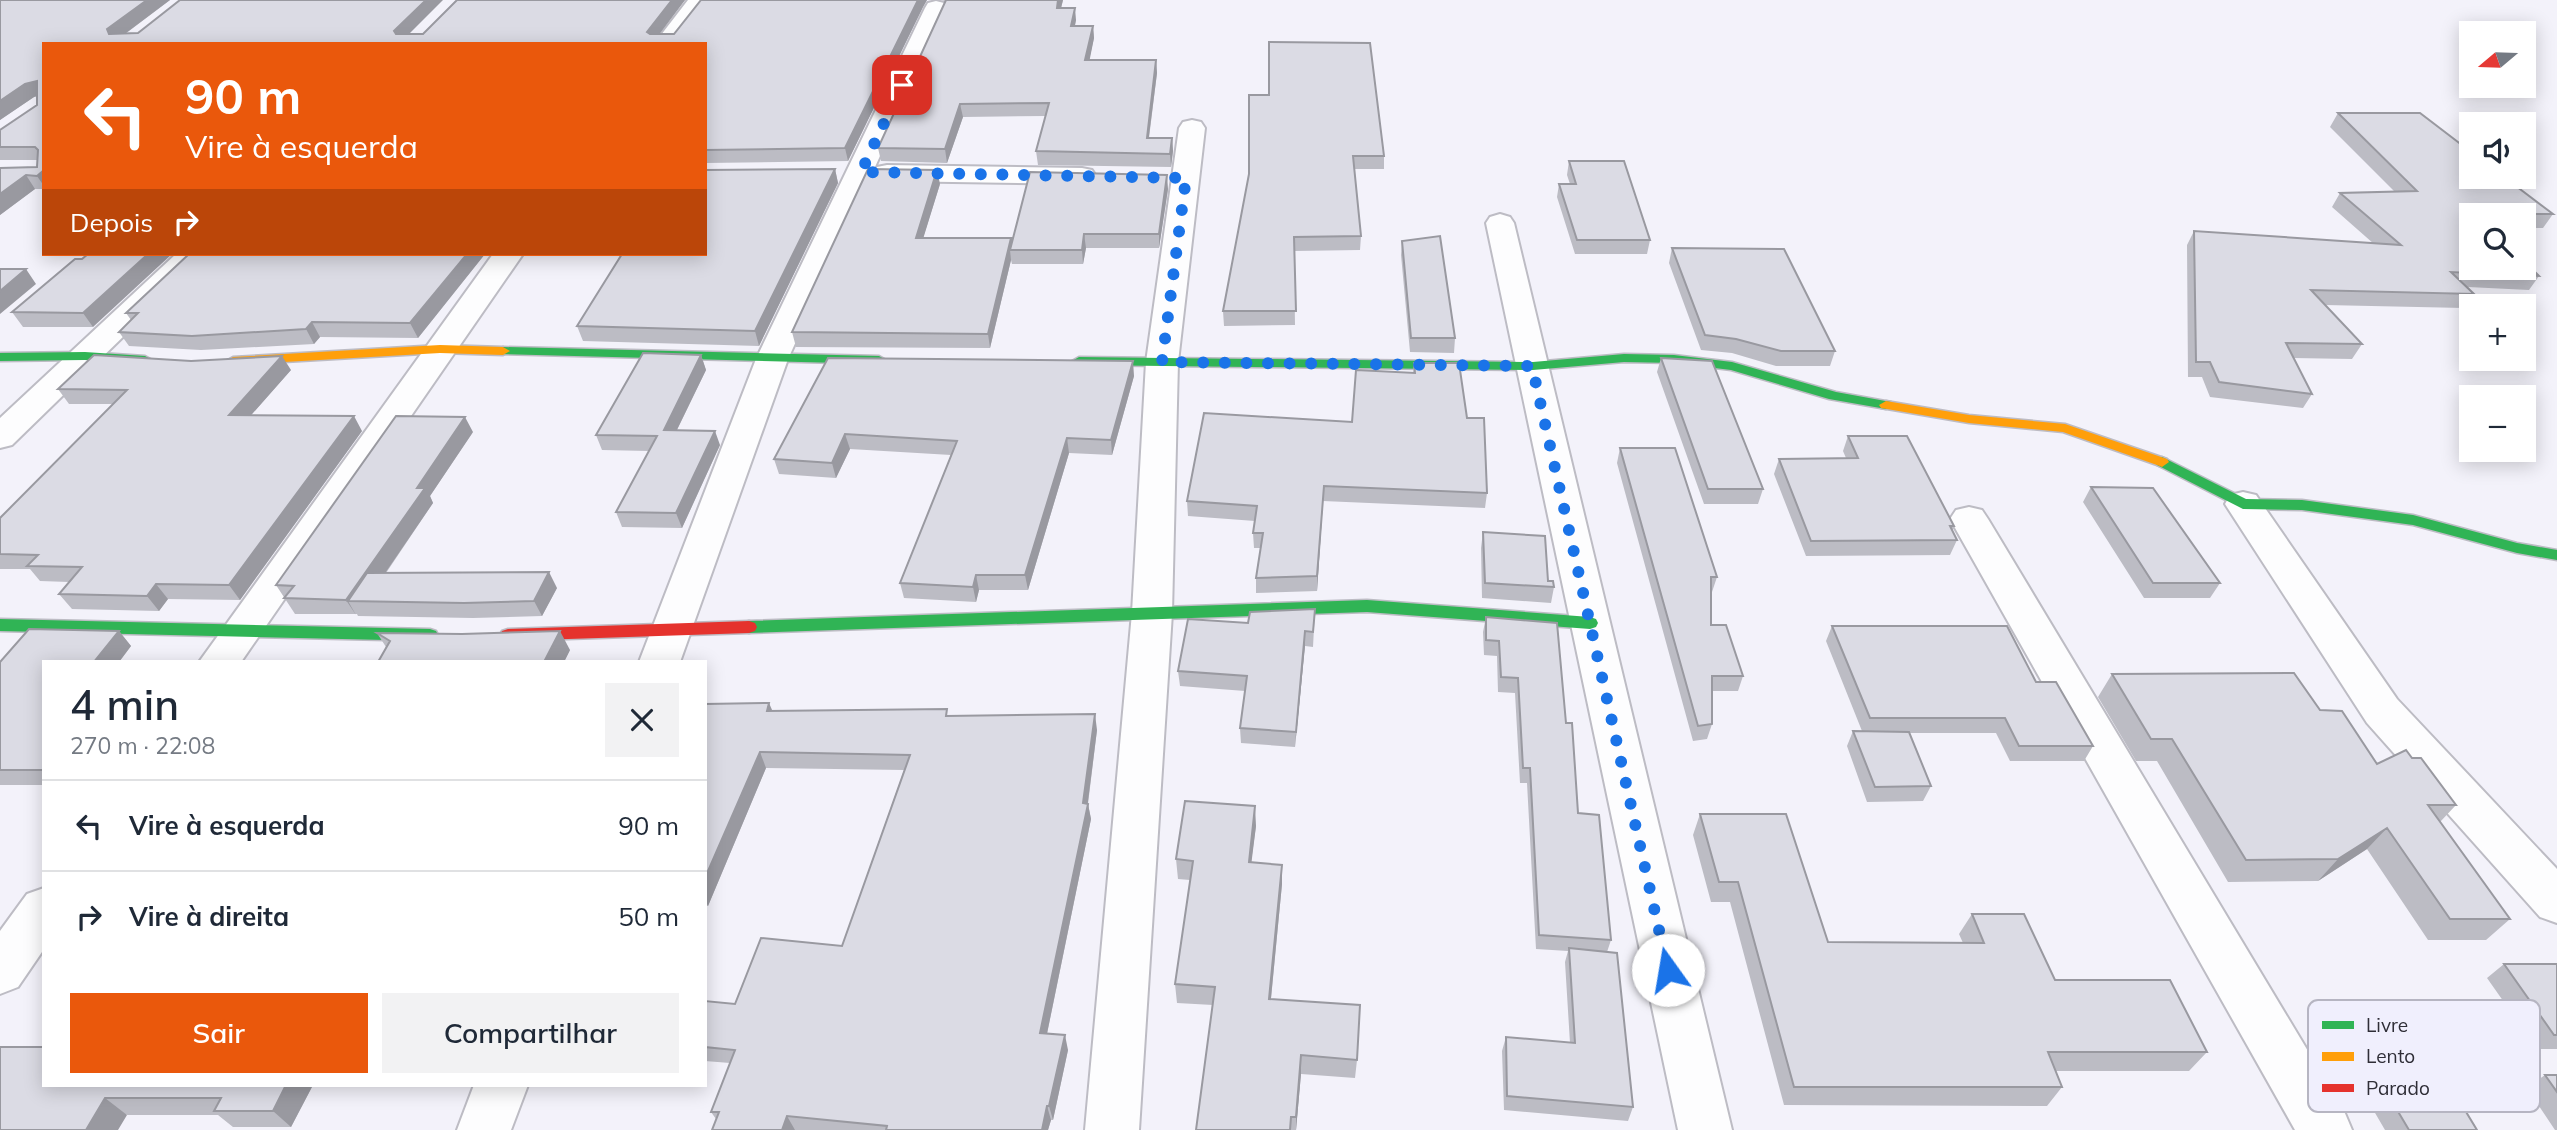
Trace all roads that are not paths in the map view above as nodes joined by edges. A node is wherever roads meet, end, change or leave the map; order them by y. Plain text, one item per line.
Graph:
1 (700, 0) edge
2 (936, 8) dead end
3 (668, 42) edge
4 (1192, 128) dead end
5 (848, 172) junction
6 (1104, 177) edge
7 (1500, 223) dead end
8 (191, 256) edge
9 (507, 256) edge
10 (440, 349) junction
11 (85, 356) junction
12 (0, 357) edge
13 (772, 359) junction
14 (162, 360) edge
15 (897, 360) edge
16 (1065, 361) edge
17 (214, 362) edge
18 (1162, 362) junction
19 (1532, 366) junction
20 (0, 437) edge
21 (2243, 504) junction
22 (1969, 519) dead end
23 (2557, 555) edge
24 (1152, 613) junction
25 (1590, 623) junction
26 (0, 625) edge
27 (670, 630) junction
28 (239, 632) junction
29 (446, 635) edge
30 (486, 635) edge
31 (220, 660) edge
32 (660, 660) edge
33 (2557, 902) edge
34 (42, 912) edge
35 (0, 971) edge
36 (499, 1087) edge
37 (2308, 1101) edge
38 (2315, 1112) edge
39 (484, 1130) edge
40 (1112, 1130) edge
41 (1704, 1130) edge
42 (2325, 1130) edge

1 - 3 street
2 - 5 street
4 - 18 street
5 - 6 street
5 - 13 street
7 - 19 street
8 - 11 street
9 - 10 street
10 - 13 street
10 - 17 street
10 - 28 street
11 - 12 street
11 - 14 street
11 - 20 street
13 - 15 street
13 - 27 street
16 - 18 street
18 - 19 street
18 - 24 street
19 - 21 street
19 - 25 street
21 - 23 street
21 - 33 street
22 - 37 street
24 - 25 street
24 - 27 street
24 - 40 street
25 - 41 street
26 - 28 street
27 - 30 street
27 - 32 street
28 - 29 street
28 - 31 street
34 - 35 street
36 - 39 street
38 - 42 street

